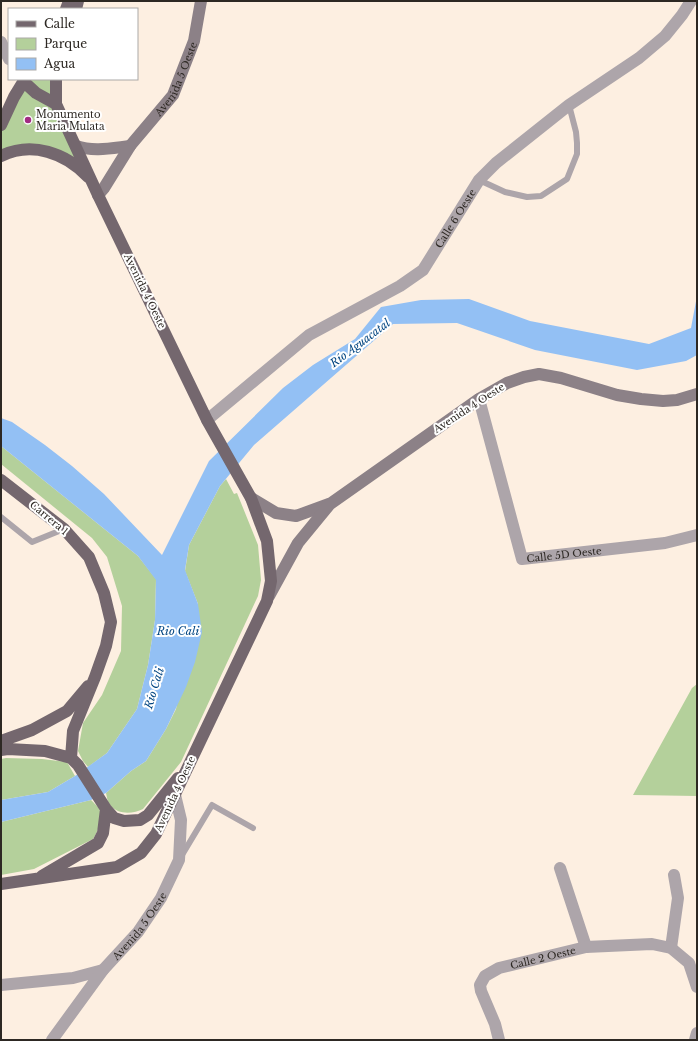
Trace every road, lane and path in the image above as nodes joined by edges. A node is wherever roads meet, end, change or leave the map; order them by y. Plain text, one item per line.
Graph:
1 (201, 1) edge
2 (691, 1) edge
3 (1, 42) edge
4 (8, 57) edge
5 (23, 80) edge
6 (56, 80) edge
7 (56, 104) junction
8 (569, 104) junction
9 (1, 125) edge
10 (76, 146) junction
11 (130, 146) junction
12 (1, 156) edge
13 (480, 180) junction
14 (98, 195) junction
15 (697, 394) edge
16 (479, 399) junction
17 (207, 420) junction
18 (1, 480) edge
19 (251, 498) junction
20 (330, 504) junction
21 (1, 517) edge
22 (64, 529) junction
23 (697, 535) edge
24 (267, 601) junction
25 (96, 677) junction
26 (1, 741) edge
27 (1, 750) edge
28 (74, 761) junction
29 (189, 764) junction
30 (175, 795) junction
31 (104, 806) junction
32 (253, 828) dead end
33 (179, 860) junction
34 (560, 868) dead end
35 (674, 875) dead end
36 (38, 878) junction
37 (1, 884) edge
38 (586, 947) junction
39 (671, 948) junction
40 (103, 970) junction
41 (1, 985) edge
42 (697, 987) edge
43 (697, 1033) edge
44 (52, 1040) edge
45 (499, 1040) edge
46 (695, 1040) edge

1 - 11 street, Avenida 5 Oeste
2 - 8 street, Calle 6 Oeste
3 - 4 street
5 - 7 main road
5 - 9 main road
6 - 7 main road, Avenida 4 Oeste
7 - 10 main road, Avenida 4 Oeste
8 - 13 street, Calle 6 Oeste
8 - 13 lane
10 - 11 street
10 - 14 main road, Avenida 4 Oeste
11 - 14 street, Avenida 5 Oeste
12 - 14 main road
13 - 17 street, Calle 6 Oeste
14 - 17 main road, Avenida 4 Oeste
15 - 16 street, Avenida 4 Oeste
16 - 20 street, Avenida 4 Oeste
16 - 23 street, Calle 5D Oeste
17 - 19 main road, Avenida 4 Oeste
18 - 22 main road, Carrera 1
19 - 20 street, Avenida 4 Oeste
19 - 24 main road, Avenida 4 Oeste
20 - 24 street, Avenida 4 Oeste
21 - 22 lane
22 - 25 main road, Carrera 1
24 - 29 main road, Avenida 4 Oeste
25 - 26 main road
25 - 28 main road, Carrera 1
27 - 28 main road
28 - 31 main road
29 - 30 main road, Avenida 4 Oeste
29 - 31 main road
30 - 33 street, Avenida 5 Oeste
30 - 36 main road, Avenida 4 Oeste
31 - 36 main road
32 - 33 lane
33 - 40 street, Avenida 5 Oeste
34 - 38 street
35 - 39 street
36 - 37 main road, Avenida 4 Oeste
38 - 39 street, Calle 2 Oeste
38 - 45 street, Calle 2 Oeste
39 - 42 street
40 - 41 street
40 - 44 street, Avenida 5 Oeste
43 - 46 street

